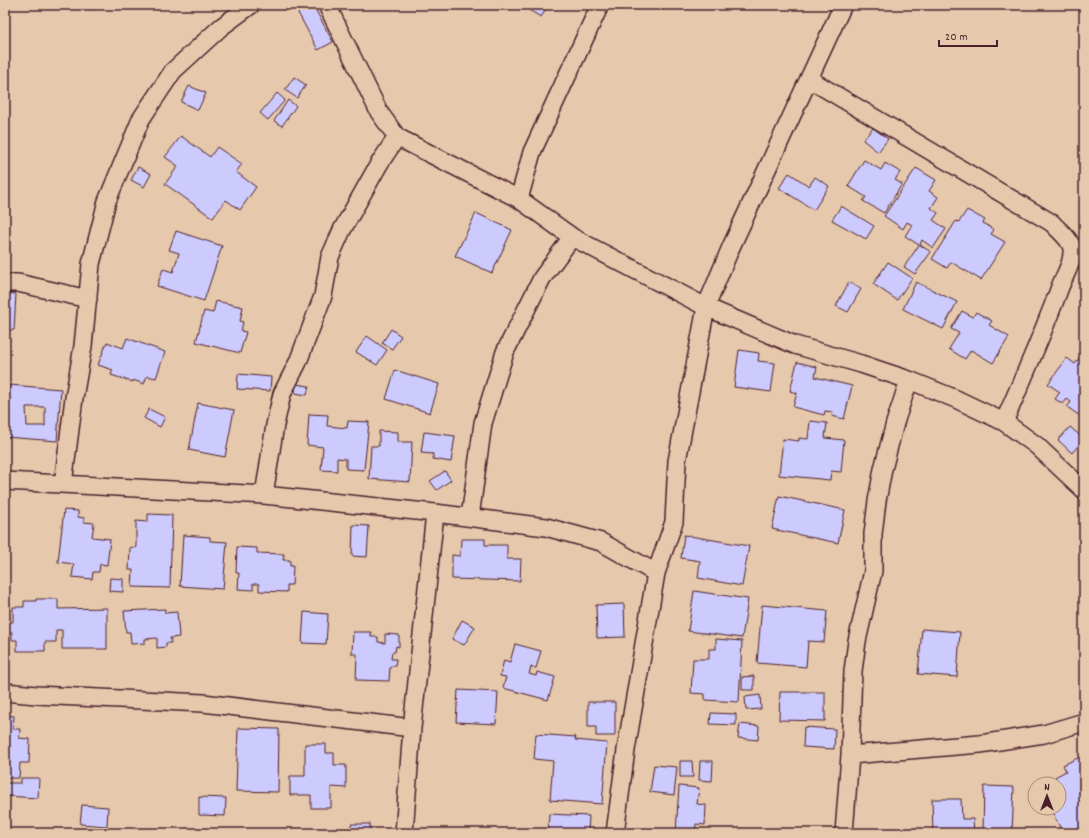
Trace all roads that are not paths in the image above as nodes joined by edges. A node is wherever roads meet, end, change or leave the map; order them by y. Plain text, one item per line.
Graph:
1 (252, 5) edge
2 (327, 5) edge
3 (600, 5) edge
4 (843, 5) edge
5 (809, 79) junction
6 (397, 137) junction
7 (519, 199) junction
8 (572, 237) junction
9 (1078, 249) edge
10 (5, 283) edge
11 (88, 299) junction
12 (706, 307) junction
13 (909, 380) junction
14 (1004, 422) junction
15 (5, 481) edge
16 (63, 484) junction
17 (1084, 490) edge
18 (264, 495) junction
19 (435, 513) junction
20 (470, 517) junction
21 (656, 573) junction
22 (5, 692) edge
23 (1084, 722) edge
24 (412, 728) junction
25 (850, 755) junction
26 (404, 833) edge
27 (615, 833) edge
28 (844, 833) edge

1 - 11 street
2 - 6 street
3 - 7 street
4 - 5 street
5 - 9 street
5 - 12 street
6 - 7 street
6 - 18 street
7 - 8 street
8 - 12 street
8 - 20 street
9 - 14 street
10 - 11 street
11 - 16 street
12 - 13 street
12 - 21 street
13 - 14 street
13 - 25 street
14 - 17 street
15 - 16 street
16 - 18 street
18 - 19 street
19 - 20 street
19 - 24 street
20 - 21 street
21 - 27 street
22 - 24 street
23 - 25 street
24 - 26 street
25 - 28 street

